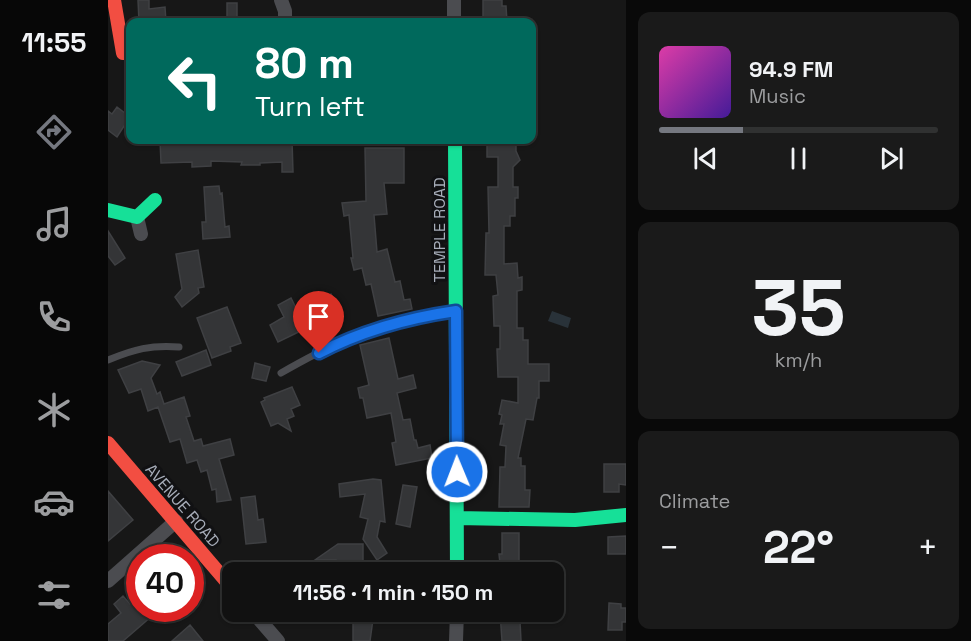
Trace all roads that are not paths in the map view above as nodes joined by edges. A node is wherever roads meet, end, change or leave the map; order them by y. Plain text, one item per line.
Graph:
1 (114, 0) edge
2 (281, 0) edge
3 (454, 0) edge
4 (285, 18) edge
5 (454, 18) edge
6 (123, 53) dead end
7 (455, 144) edge
8 (155, 200) dead end
9 (108, 210) edge
10 (137, 217) junction
11 (141, 234) dead end
12 (456, 311) junction
13 (179, 347) dead end
14 (108, 360) edge
15 (281, 373) dead end
16 (108, 443) edge
17 (626, 515) edge
18 (458, 518) junction
19 (176, 521) junction
20 (457, 562) edge
21 (222, 576) edge
22 (108, 581) edge
23 (262, 622) edge
24 (457, 622) edge
25 (278, 641) edge
26 (456, 641) edge

1 - 6 street
2 - 4 street
3 - 5 street
7 - 12 street, TEMPLE ROAD
8 - 10 street
9 - 10 street
10 - 11 street
12 - 15 lane
12 - 18 street, TEMPLE ROAD
13 - 14 lane
16 - 19 street, AVENUE ROAD
17 - 18 street
18 - 20 street, TEMPLE ROAD
19 - 21 street, AVENUE ROAD
19 - 22 street
23 - 25 street
24 - 26 street

